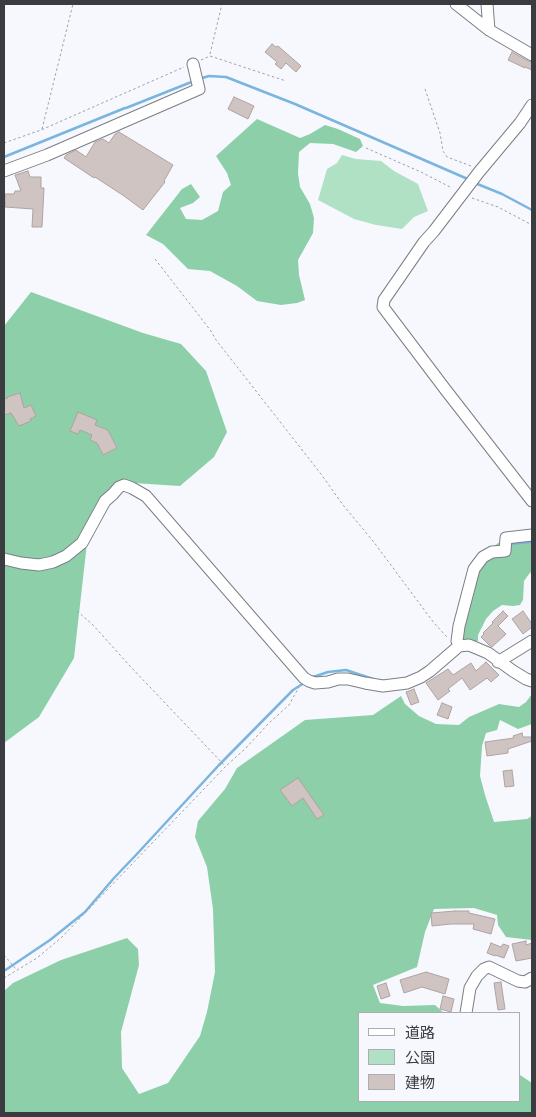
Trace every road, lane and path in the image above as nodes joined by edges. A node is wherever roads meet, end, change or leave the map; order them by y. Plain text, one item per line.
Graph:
1 (73, 4) edge
2 (222, 4) edge
3 (456, 4) edge
4 (487, 4) edge
5 (488, 30) junction
6 (532, 55) edge
7 (210, 56) junction
8 (192, 64) junction
9 (286, 81) dead end
10 (425, 89) dead end
11 (532, 105) edge
12 (41, 130) junction
13 (4, 144) edge
14 (366, 148) dead end
15 (480, 170) junction
16 (4, 171) edge
17 (463, 193) junction
18 (532, 225) edge
19 (156, 259) dead end
20 (532, 501) edge
21 (532, 535) edge
22 (4, 559) edge
23 (77, 611) dead end
24 (446, 637) dead end
25 (532, 641) edge
26 (459, 646) junction
27 (498, 662) junction
28 (304, 678) junction
29 (532, 681) edge
30 (226, 766) junction
31 (4, 955) edge
32 (16, 970) junction
33 (4, 978) edge
34 (532, 978) edge
35 (466, 1012) edge

1 - 12 path
2 - 7 path
3 - 5 street
4 - 5 street
5 - 6 street
7 - 8 path
7 - 9 path
8 - 12 path
8 - 16 street
10 - 15 path
11 - 15 street
12 - 13 path
14 - 17 path
15 - 17 street
17 - 18 path
17 - 20 street
19 - 24 path
21 - 26 street
22 - 28 street
23 - 30 path
25 - 27 street
26 - 27 street
26 - 28 street
27 - 29 street
28 - 30 path
30 - 32 path
31 - 32 path
32 - 33 path
34 - 35 street

